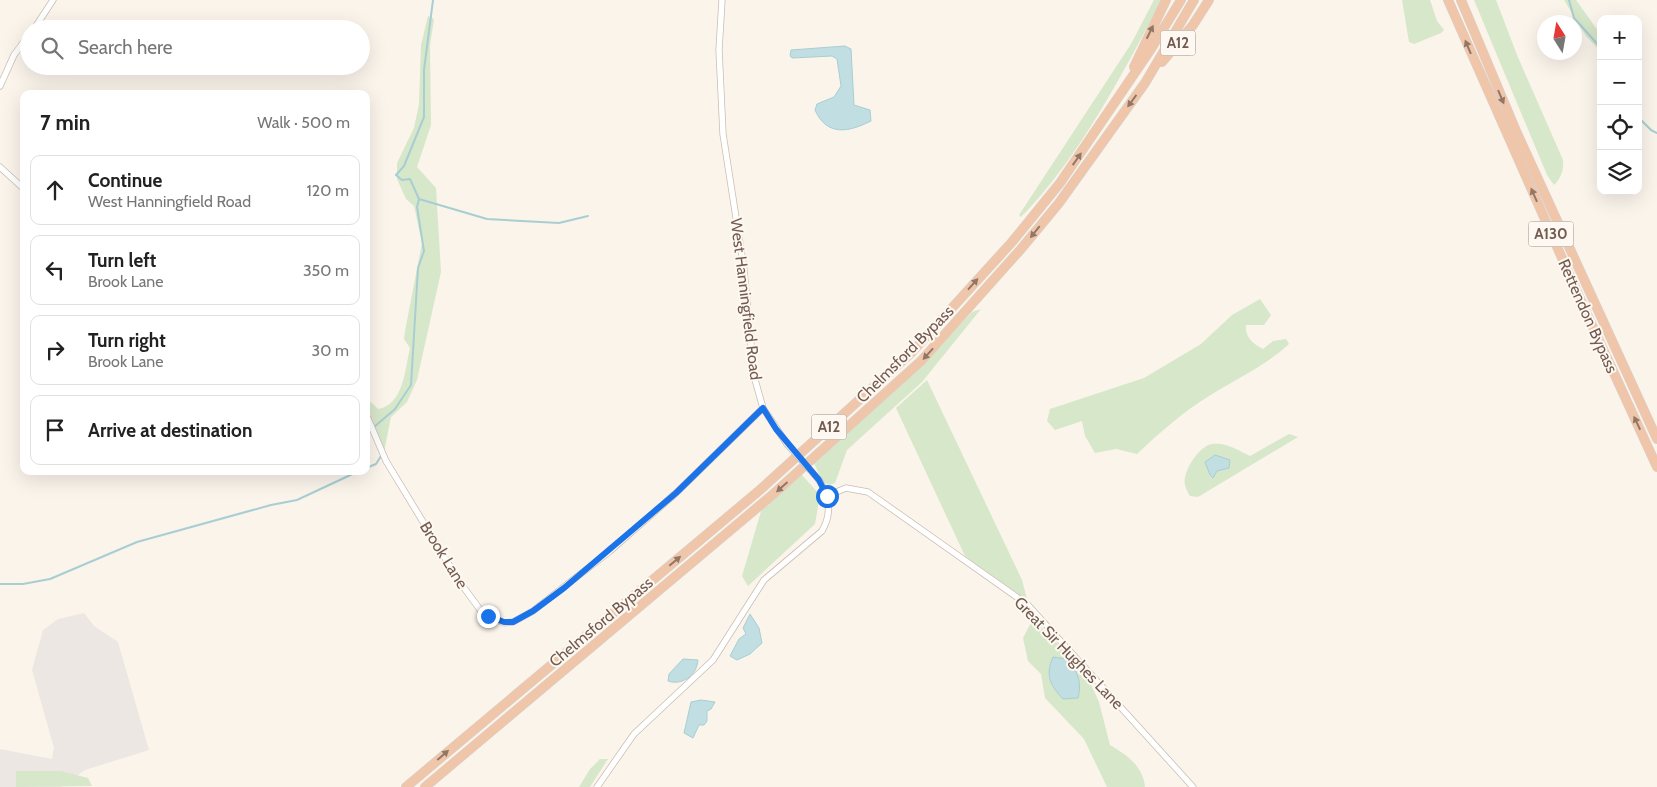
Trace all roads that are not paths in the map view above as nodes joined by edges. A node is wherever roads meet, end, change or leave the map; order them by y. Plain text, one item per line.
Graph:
1 (53, 0) edge
2 (722, 0) edge
3 (1166, 0) edge
4 (1181, 0) edge
5 (1194, 0) edge
6 (1209, 0) edge
7 (1448, 0) edge
8 (1461, 0) edge
9 (40, 20) edge
10 (20, 47) edge
11 (1144, 83) junction
12 (0, 86) edge
13 (1122, 92) junction
14 (0, 166) edge
15 (20, 185) edge
16 (763, 408) junction
17 (370, 423) edge
18 (1657, 439) edge
19 (1657, 467) edge
20 (827, 496) junction
21 (406, 787) edge
22 (425, 787) edge
23 (596, 787) edge
24 (1193, 787) edge

1 - 9 street
2 - 16 street, West Hanningfield Road
13 -> 3 highway, A12
4 - 13 highway, Chelmsford Bypass / A12
5 - 11 highway, Chelmsford Bypass / A12
6 - 11 highway, A12
19 -> 7 highway, Rettendon Bypass / A130
8 -> 18 highway, Rettendon Bypass / A130
10 - 12 street
11 -> 22 highway, Chelmsford Bypass / A12
21 -> 13 highway, Chelmsford Bypass / A12
14 - 15 street
16 - 17 street, Brook Lane
16 - 20 street, West Hanningfield Road, bridge
20 - 23 street, West Hanningfield Road
20 - 24 street, Great Sir Hughes Lane

